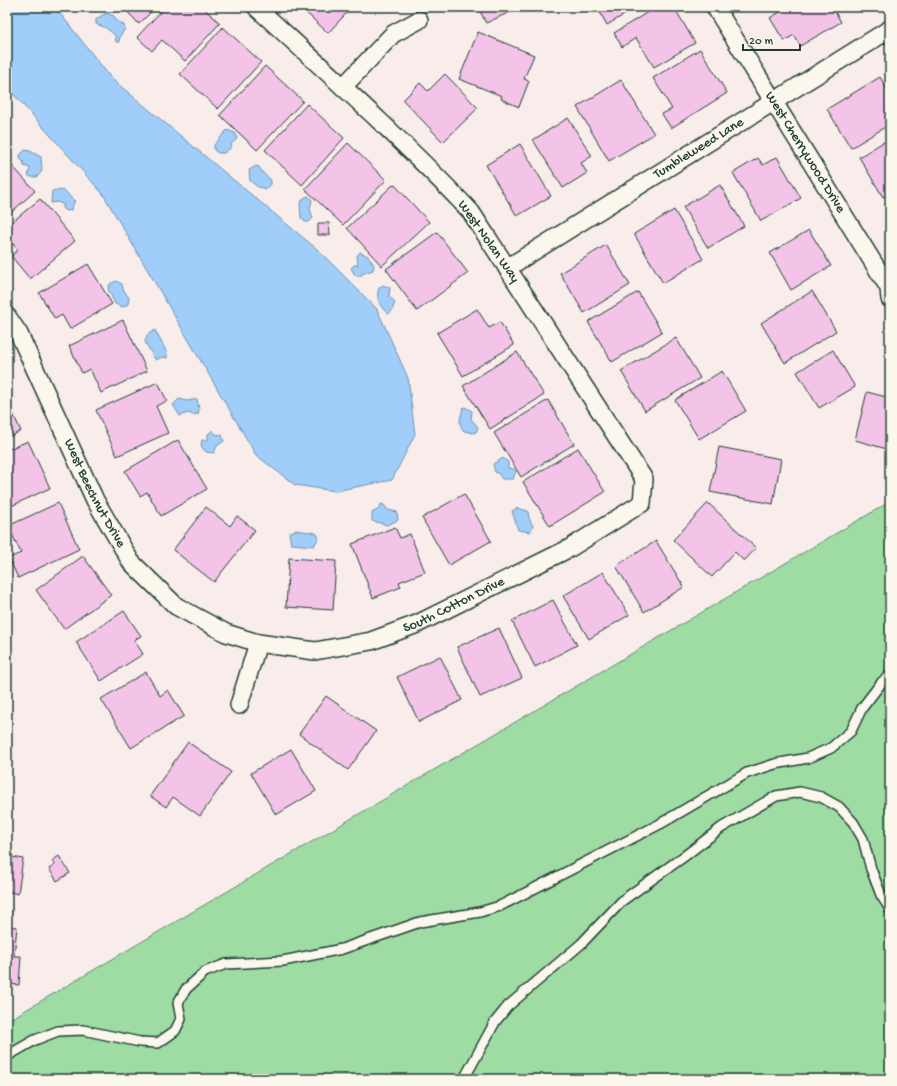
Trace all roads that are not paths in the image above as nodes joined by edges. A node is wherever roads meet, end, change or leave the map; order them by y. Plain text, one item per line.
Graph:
1 (256, 7) edge
2 (715, 7) edge
3 (419, 20) dead end
4 (890, 29) edge
5 (343, 87) junction
6 (774, 102) junction
7 (507, 268) junction
8 (890, 299) edge
9 (7, 316) edge
10 (644, 479) joint
11 (226, 634) joint
12 (258, 643) junction
13 (890, 675) edge
14 (239, 705) dead end
15 (890, 909) edge
16 (7, 1056) edge
17 (464, 1079) edge

1 - 5 street, West Nolan Way
2 - 6 street, West Cherrywood Drive
3 - 5 street
4 - 6 street, Tumbleweed Lane
5 - 7 street, West Nolan Way
6 - 7 street, Tumbleweed Lane
6 - 8 street, West Cherrywood Drive
7 - 10 street, West Nolan Way
9 - 11 street, West Beechnut Drive
10 - 12 street, South Cotton Drive
11 - 12 street, South Cotton Drive
12 - 14 street
13 - 16 lane
15 - 17 lane

